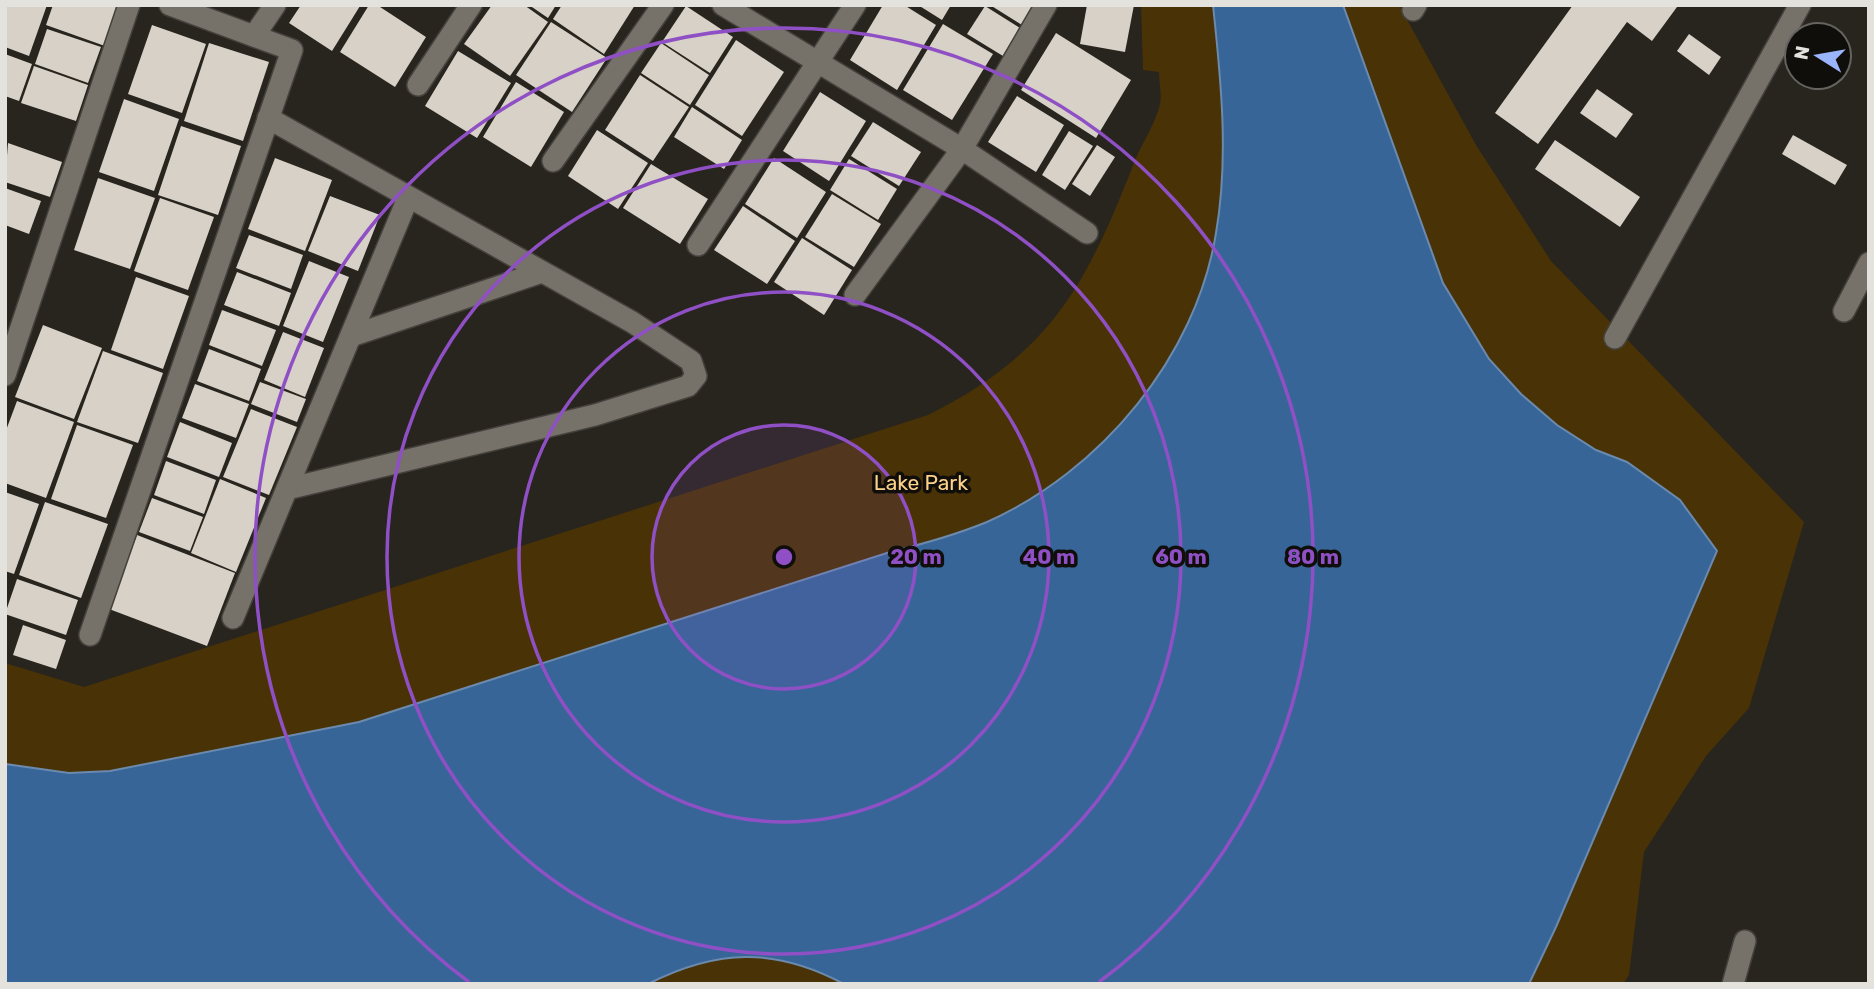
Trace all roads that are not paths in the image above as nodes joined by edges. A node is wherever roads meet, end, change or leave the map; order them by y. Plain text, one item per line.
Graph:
1 (129, 5) edge
2 (170, 5) edge
3 (275, 5) edge
4 (471, 5) edge
5 (663, 5) edge
6 (723, 5) edge
7 (855, 5) edge
8 (1046, 5) edge
9 (1800, 5) edge
10 (254, 36) junction
11 (818, 61) junction
12 (418, 85) dead end
13 (268, 118) junction
14 (961, 149) junction
15 (553, 161) dead end
16 (408, 198) junction
17 (1087, 233) dead end
18 (698, 245) dead end
19 (1869, 263) edge
20 (542, 272) junction
21 (855, 295) dead end
22 (1844, 311) dead end
23 (351, 336) junction
24 (1615, 338) dead end
25 (5, 375) edge
26 (287, 489) junction
27 (233, 618) dead end
28 (90, 635) dead end
29 (1745, 941) dead end
30 (1733, 984) edge

1 - 25 street
2 - 10 street
3 - 10 street
4 - 12 street
5 - 15 street
6 - 11 street
7 - 11 street
8 - 14 street
9 - 24 street
10 - 13 street
11 - 14 street
11 - 18 street
13 - 16 street
13 - 28 street
14 - 17 street
14 - 21 street
16 - 20 street
16 - 23 street
19 - 22 street
20 - 23 street
20 - 26 street
23 - 26 street
26 - 27 street
29 - 30 street

